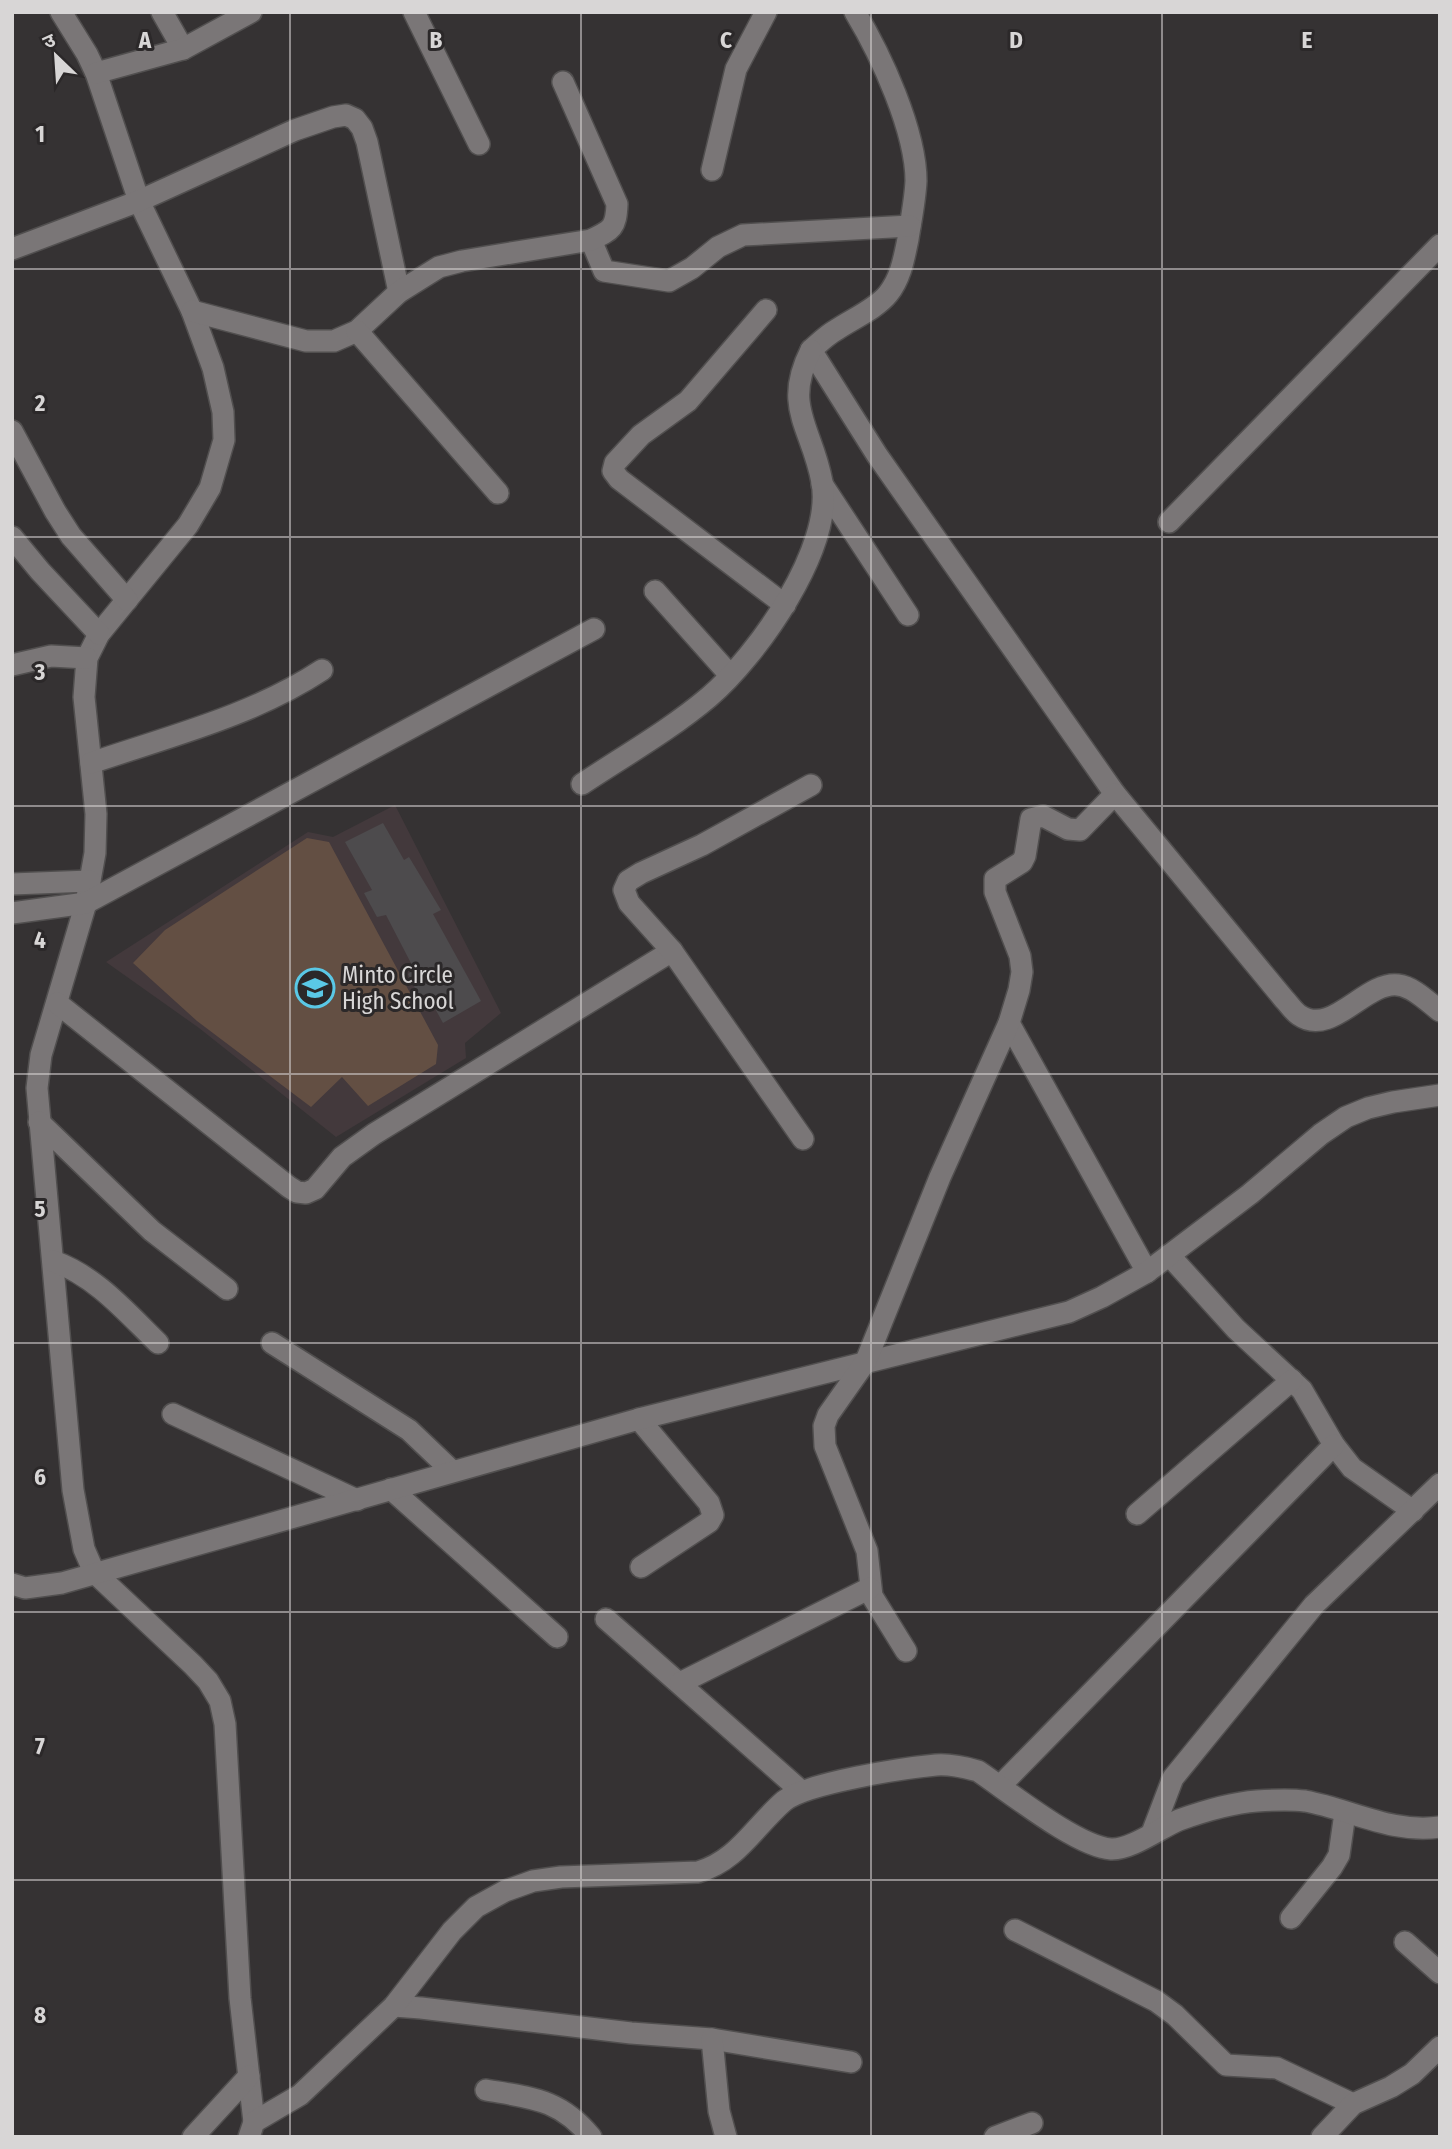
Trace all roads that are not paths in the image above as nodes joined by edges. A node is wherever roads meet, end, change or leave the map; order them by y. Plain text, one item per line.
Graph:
1 (61, 12) edge
2 (162, 12) edge
3 (414, 12) edge
4 (766, 12) edge
5 (855, 12) edge
6 (244, 14) edge
7 (183, 49) junction
8 (96, 73) junction
9 (563, 82) dead end
10 (479, 144) dead end
11 (712, 170) dead end
12 (139, 201) junction
13 (910, 226) junction
14 (591, 240) junction
15 (1440, 245) edge
16 (12, 249) edge
17 (399, 292) junction
18 (766, 310) dead end
19 (192, 312) junction
20 (357, 331) junction
21 (811, 350) junction
22 (12, 431) edge
23 (822, 484) junction
24 (498, 493) dead end
25 (1169, 522) dead end
26 (12, 537) edge
27 (655, 591) dead end
28 (127, 600) junction
29 (785, 605) junction
30 (908, 615) dead end
31 (594, 629) dead end
32 (99, 634) junction
33 (87, 658) junction
34 (12, 665) edge
35 (322, 670) dead end
36 (730, 675) junction
37 (91, 763) junction
38 (582, 783) dead end
39 (811, 785) dead end
40 (1115, 794) junction
41 (90, 881) junction
42 (12, 884) edge
43 (86, 903) junction
44 (12, 913) edge
45 (672, 951) junction
46 (57, 1003) junction
47 (1440, 1011) edge
48 (1009, 1023) junction
49 (1440, 1094) edge
50 (39, 1122) junction
51 (803, 1139) dead end
52 (1170, 1255) junction
53 (53, 1261) junction
54 (1147, 1272) junction
55 (227, 1289) dead end
56 (158, 1343) dead end
57 (272, 1343) dead end
58 (866, 1361) junction
59 (1292, 1380) junction
60 (173, 1415) dead end
61 (639, 1419) junction
62 (1334, 1445) junction
63 (453, 1471) junction
64 (1440, 1484) edge
65 (391, 1489) junction
66 (357, 1500) junction
67 (1413, 1510) junction
68 (1137, 1514) dead end
69 (641, 1567) dead end
70 (94, 1572) junction
71 (12, 1585) edge
72 (870, 1588) junction
73 (606, 1619) dead end
74 (557, 1637) dead end
75 (906, 1651) dead end
76 (680, 1683) junction
77 (1000, 1786) junction
78 (801, 1791) junction
79 (1345, 1813) junction
80 (1440, 1828) edge
81 (1152, 1833) junction
82 (1290, 1917) dead end
83 (1014, 1930) dead end
84 (1405, 1942) dead end
85 (1440, 1973) edge
86 (394, 2006) junction
87 (712, 2039) junction
88 (1440, 2047) edge
89 (851, 2062) dead end
90 (249, 2076) junction
91 (486, 2090) dead end
92 (1353, 2104) junction
93 (1032, 2123) dead end
94 (252, 2129) edge
95 (192, 2137) edge
96 (591, 2137) edge
97 (726, 2137) edge
98 (995, 2137) edge
99 (1322, 2137) edge

1 - 8 street
2 - 7 street
3 - 10 street
4 - 11 street
5 - 13 street
6 - 7 street
7 - 8 street
8 - 12 street
9 - 14 street
12 - 16 street
12 - 17 street
12 - 19 street
13 - 14 street
13 - 21 street
14 - 17 street
15 - 25 street
17 - 20 street
18 - 29 street
19 - 20 street
19 - 28 street
20 - 24 street
21 - 23 street
21 - 40 street
22 - 28 street
23 - 29 street
23 - 30 street
26 - 32 street
27 - 36 street
28 - 32 street
29 - 36 street
31 - 43 street
32 - 33 street
33 - 34 street
33 - 37 street
35 - 37 street
36 - 38 street
37 - 41 street
39 - 45 street
40 - 47 street
40 - 48 street
41 - 42 street
41 - 43 street
43 - 44 street
43 - 46 street
45 - 46 street
45 - 51 street
46 - 50 street
48 - 54 street
48 - 58 street
49 - 52 street
50 - 53 street
50 - 55 street
52 - 54 street
52 - 59 street
53 - 56 street
53 - 70 street
54 - 58 street
57 - 63 street
58 - 61 street
58 - 72 street
59 - 62 street
59 - 68 street
60 - 66 street
61 - 63 street
61 - 69 street
62 - 67 street
62 - 77 street
63 - 65 street
64 - 67 street
65 - 66 street
65 - 74 street
66 - 70 street
67 - 81 street
70 - 71 street
70 - 90 street
72 - 75 street
72 - 76 street
73 - 76 street
76 - 78 street
77 - 78 street
77 - 81 street
78 - 86 street
79 - 80 street
79 - 81 street
79 - 82 street
83 - 92 street
84 - 85 street
86 - 87 street
86 - 94 street
87 - 89 street
87 - 97 street
88 - 92 street
90 - 94 street
90 - 95 street
91 - 96 street
92 - 99 street
93 - 98 street

